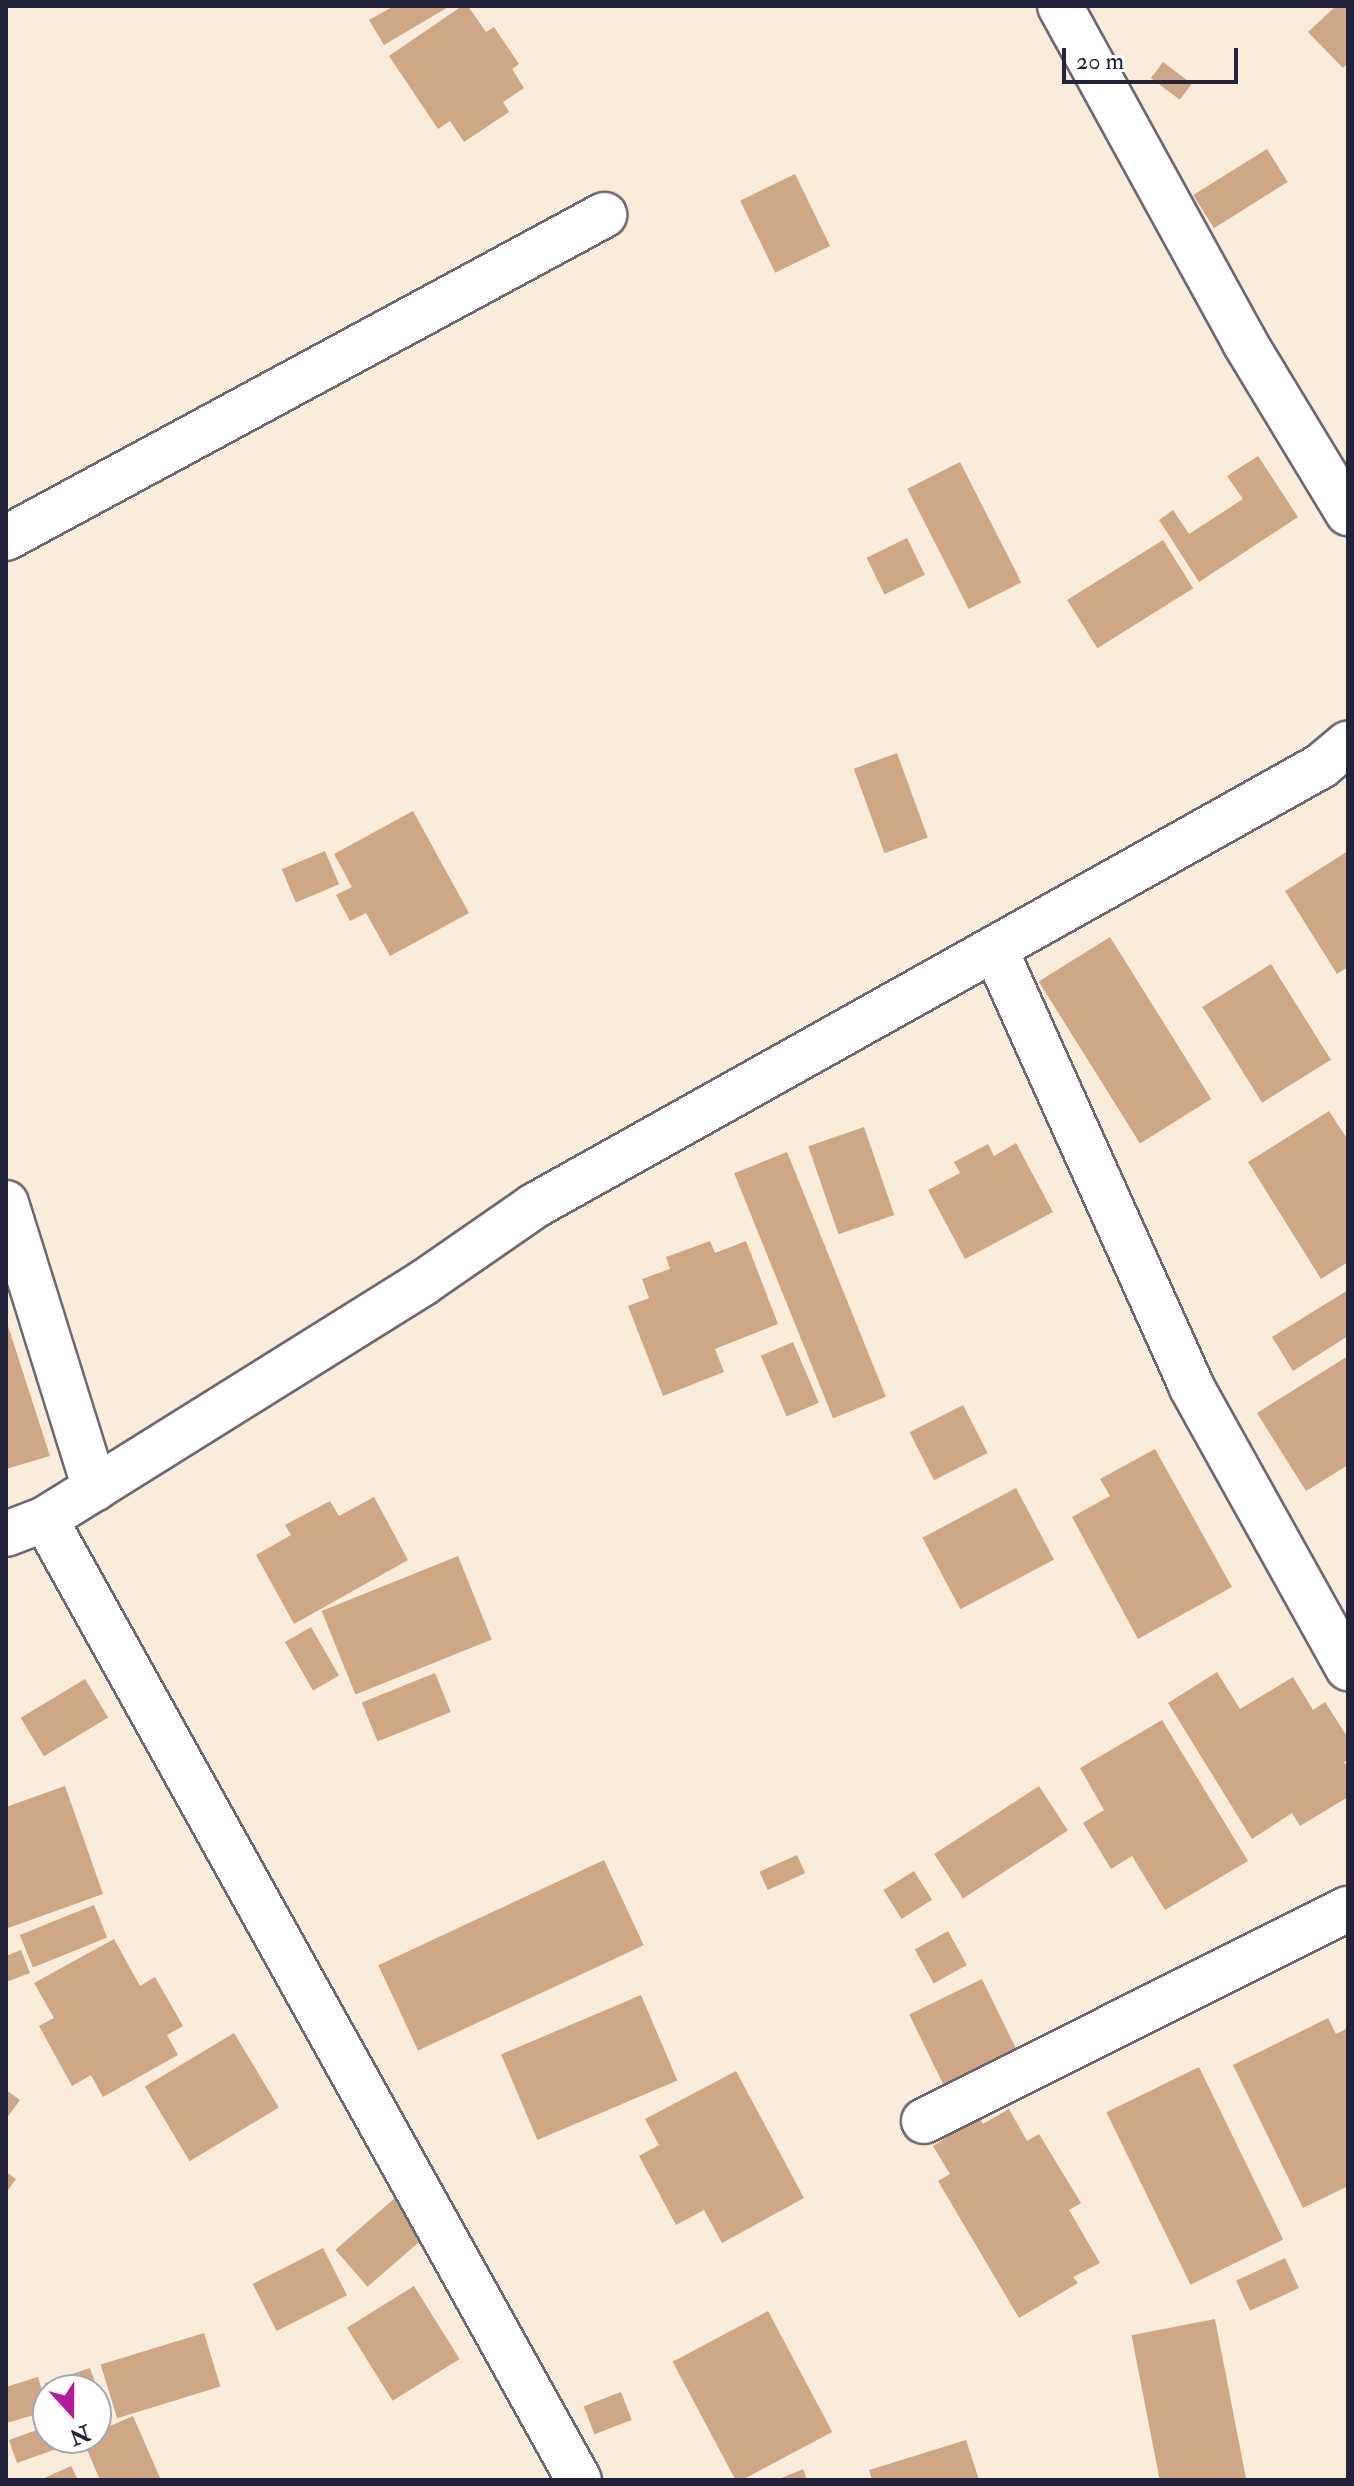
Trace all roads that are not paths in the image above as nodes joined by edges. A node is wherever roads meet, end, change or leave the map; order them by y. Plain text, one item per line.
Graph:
1 (1060, 6) edge
2 (604, 215) dead end
3 (1348, 513) edge
4 (6, 538) edge
5 (1348, 743) edge
6 (995, 949) junction
7 (6, 1203) edge
8 (95, 1488) junction
9 (26, 1526) edge
10 (1348, 1668) edge
11 (1348, 1909) edge
12 (924, 2121) dead end
13 (579, 2480) edge

1 - 3 street
2 - 4 street
5 - 6 street
6 - 8 street
6 - 10 street
7 - 8 street
8 - 9 street
9 - 13 street
11 - 12 street

